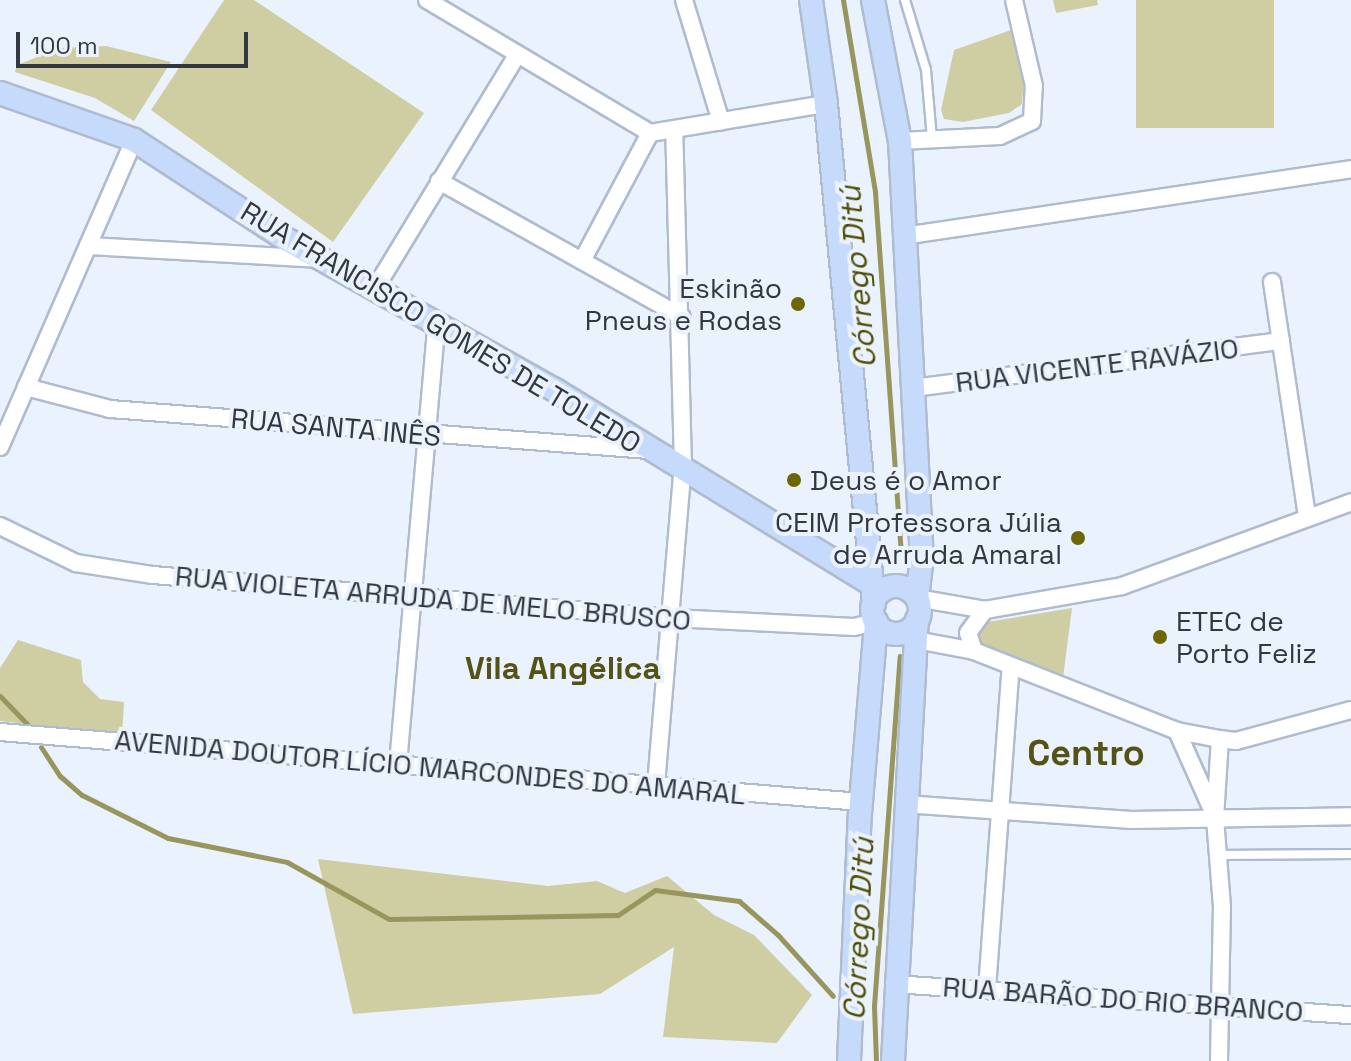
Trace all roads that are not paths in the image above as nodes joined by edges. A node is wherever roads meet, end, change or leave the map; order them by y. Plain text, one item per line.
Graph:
1 (427, 0) edge
2 (684, 0) edge
3 (811, 0) edge
4 (873, 0) edge
5 (905, 0) edge
6 (1014, 0) edge
7 (516, 57) junction
8 (0, 93) edge
9 (826, 104) junction
10 (721, 122) junction
11 (674, 129) junction
12 (650, 133) junction
13 (932, 139) junction
14 (134, 140) junction
15 (900, 141) junction
16 (1351, 169) edge
17 (439, 181) junction
18 (904, 236) junction
19 (88, 246) junction
20 (320, 259) junction
21 (582, 261) junction
22 (1272, 282) dead end
23 (376, 287) junction
24 (682, 317) junction
25 (437, 321) junction
26 (1281, 341) junction
27 (26, 387) junction
28 (913, 388) junction
29 (427, 435) junction
30 (0, 447) edge
31 (649, 450) junction
32 (683, 466) junction
33 (1351, 502) edge
34 (1307, 517) junction
35 (0, 526) edge
36 (413, 597) junction
37 (873, 603) junction
38 (985, 610) junction
39 (672, 618) junction
40 (917, 620) junction
41 (974, 651) junction
42 (1011, 666) junction
43 (1351, 710) edge
44 (1177, 731) junction
45 (0, 732) edge
46 (1220, 739) junction
47 (398, 764) junction
48 (656, 785) junction
49 (860, 802) junction
50 (904, 804) junction
51 (1000, 813) junction
52 (1351, 816) edge
53 (1215, 818) junction
54 (1351, 854) edge
55 (1218, 855) junction
56 (894, 984) junction
57 (987, 989) junction
58 (1223, 1005) junction
59 (1351, 1015) edge
60 (849, 1061) edge
61 (893, 1061) edge
62 (1219, 1061) edge

1 - 7 street
2 - 10 street
3 - 9 main road
4 - 15 main road
5 - 13 lane
6 - 13 street
7 - 12 street
7 - 17 street
8 - 14 main road, RUA FRANCISCO GOMES DE TOLEDO
9 - 10 street
9 - 37 main road
10 - 11 street
11 - 12 street
11 - 24 street
12 - 21 street
13 - 15 street
14 - 19 street
14 - 20 main road, RUA FRANCISCO GOMES DE TOLEDO
15 - 18 main road
16 - 18 street
17 - 21 street
17 - 23 street
18 - 28 main road
19 - 20 street
19 - 27 street
20 - 23 main road, RUA FRANCISCO GOMES DE TOLEDO
21 - 24 street
22 - 26 street
23 - 25 main road, RUA FRANCISCO GOMES DE TOLEDO
24 - 32 street
25 - 29 street
25 - 31 main road, RUA FRANCISCO GOMES DE TOLEDO
26 - 28 street, RUA VICENTE RAVÁZIO
26 - 34 street
27 - 29 street, RUA SANTA INÊS
27 - 30 street
28 - 40 main road
29 - 31 street, RUA SANTA INÊS
29 - 36 street
31 - 32 main road, RUA FRANCISCO GOMES DE TOLEDO
32 - 37 main road, RUA FRANCISCO GOMES DE TOLEDO
32 - 39 street
33 - 34 street
34 - 38 street
35 - 36 street, RUA VIOLETA ARRUDA DE MELO BRUSCO
36 - 39 street, RUA VIOLETA ARRUDA DE MELO BRUSCO
36 - 47 street
37 - 39 street, RUA VIOLETA ARRUDA DE MELO BRUSCO
37 - 40 main road
37 - 40 main road
37 - 49 main road
38 - 40 street
38 - 41 street
39 - 48 street
40 - 41 street
40 - 50 main road
41 - 42 street
42 - 44 street
42 - 51 street
43 - 46 street
44 - 46 street
44 - 53 street
45 - 47 street, AVENIDA DOUTOR LÍCIO MARCONDES DO AMARAL
46 - 53 street
47 - 48 street, AVENIDA DOUTOR LÍCIO MARCONDES DO AMARAL
48 - 49 street, AVENIDA DOUTOR LÍCIO MARCONDES DO AMARAL
49 - 60 main road
50 - 51 street
50 - 56 main road
51 - 53 street
51 - 57 street
52 - 53 street
53 - 55 street
54 - 55 lane
55 - 58 street
56 - 57 street, RUA BARÃO DO RIO BRANCO
56 - 61 main road
57 - 58 street, RUA BARÃO DO RIO BRANCO
58 - 59 street, RUA BARÃO DO RIO BRANCO
58 - 62 street

